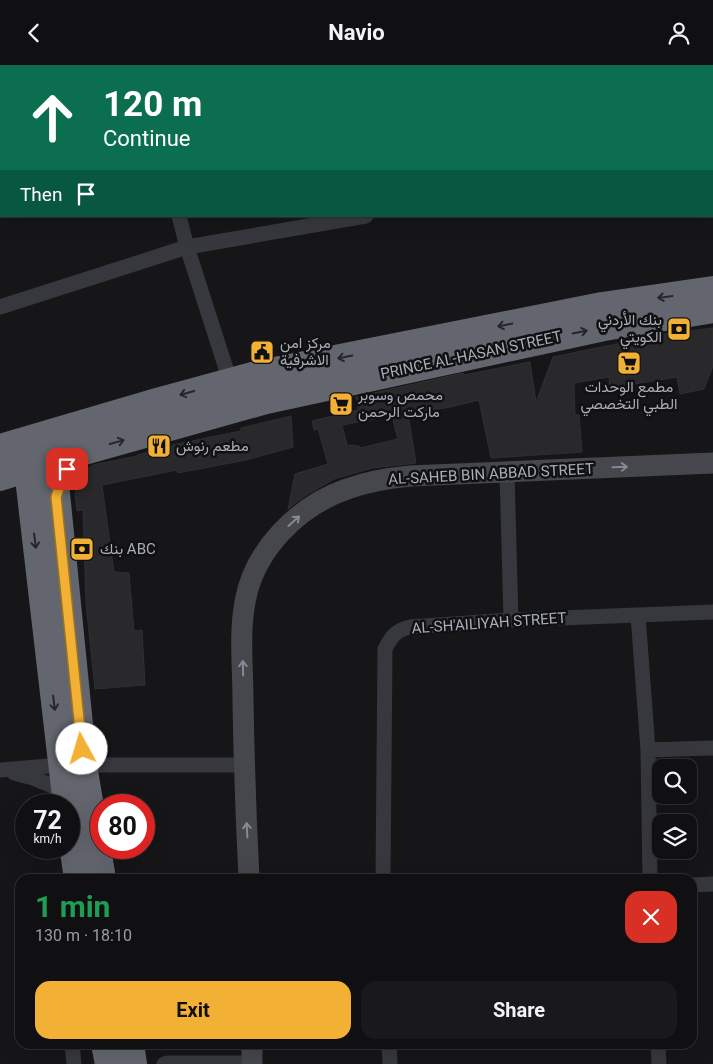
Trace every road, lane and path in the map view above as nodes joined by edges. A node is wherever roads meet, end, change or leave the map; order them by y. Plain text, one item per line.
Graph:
1 (179, 217) edge
2 (360, 217) edge
3 (187, 247) junction
4 (713, 290) edge
5 (0, 307) edge
6 (713, 309) edge
7 (260, 374) junction
8 (230, 381) junction
9 (266, 400) junction
10 (24, 441) edge
11 (84, 451) junction
12 (713, 463) edge
13 (41, 465) junction
14 (507, 472) junction
15 (0, 477) edge
16 (0, 484) edge
17 (44, 500) junction
18 (713, 612) edge
19 (638, 615) junction
20 (511, 620) junction
21 (713, 749) edge
22 (648, 750) junction
23 (244, 765) junction
24 (69, 782) edge
25 (80, 838) edge
26 (99, 874) edge
27 (100, 874) edge
28 (249, 874) edge
29 (383, 874) edge
30 (650, 874) edge
31 (713, 884) edge
32 (697, 885) edge
33 (72, 1049) edge
34 (106, 1049) edge
35 (131, 1049) edge
36 (389, 1049) edge
37 (658, 1049) edge
38 (252, 1057) edge
39 (74, 1064) edge
40 (109, 1064) edge
41 (133, 1064) edge
42 (164, 1064) edge
43 (390, 1064) edge
44 (659, 1064) edge

1 - 3 street
2 - 3 street
3 - 5 street
3 - 8 street
4 -> 7 highway, PRINCE AL-HASAN STREET
9 -> 6 highway, PRINCE AL-HASAN STREET
7 - 8 highway, PRINCE AL-HASAN STREET
7 - 9 highway
8 -> 10 highway, PRINCE AL-HASAN STREET
11 -> 9 highway, PRINCE AL-HASAN STREET
10 - 13 highway
11 - 13 highway, PRINCE AL-HASAN STREET
11 - 17 highway
14 -> 12 street, AL-SAHEB BIN ABBAD STREET
13 - 15 highway, PRINCE AL-HASAN STREET
13 - 17 highway
14 - 20 street
23 -> 14 street, AL-SAHEB BIN ABBAD STREET
16 - 17 highway
17 - 24 highway
18 - 19 street, AL-SH'AILIYAH STREET
19 - 20 street, AL-SH'AILIYAH STREET
19 - 22 street
20 - 29 street, AL-SH'AILIYAH STREET
21 - 22 street
22 - 30 street
23 - 24 street
28 -> 23 street, AL-SAHEB BIN ABBAD STREET
24 - 27 highway
25 - 26 highway
31 - 32 street
33 - 39 street
34 - 40 highway
35 - 41 highway
36 - 43 street
37 - 44 street
38 - 42 street

